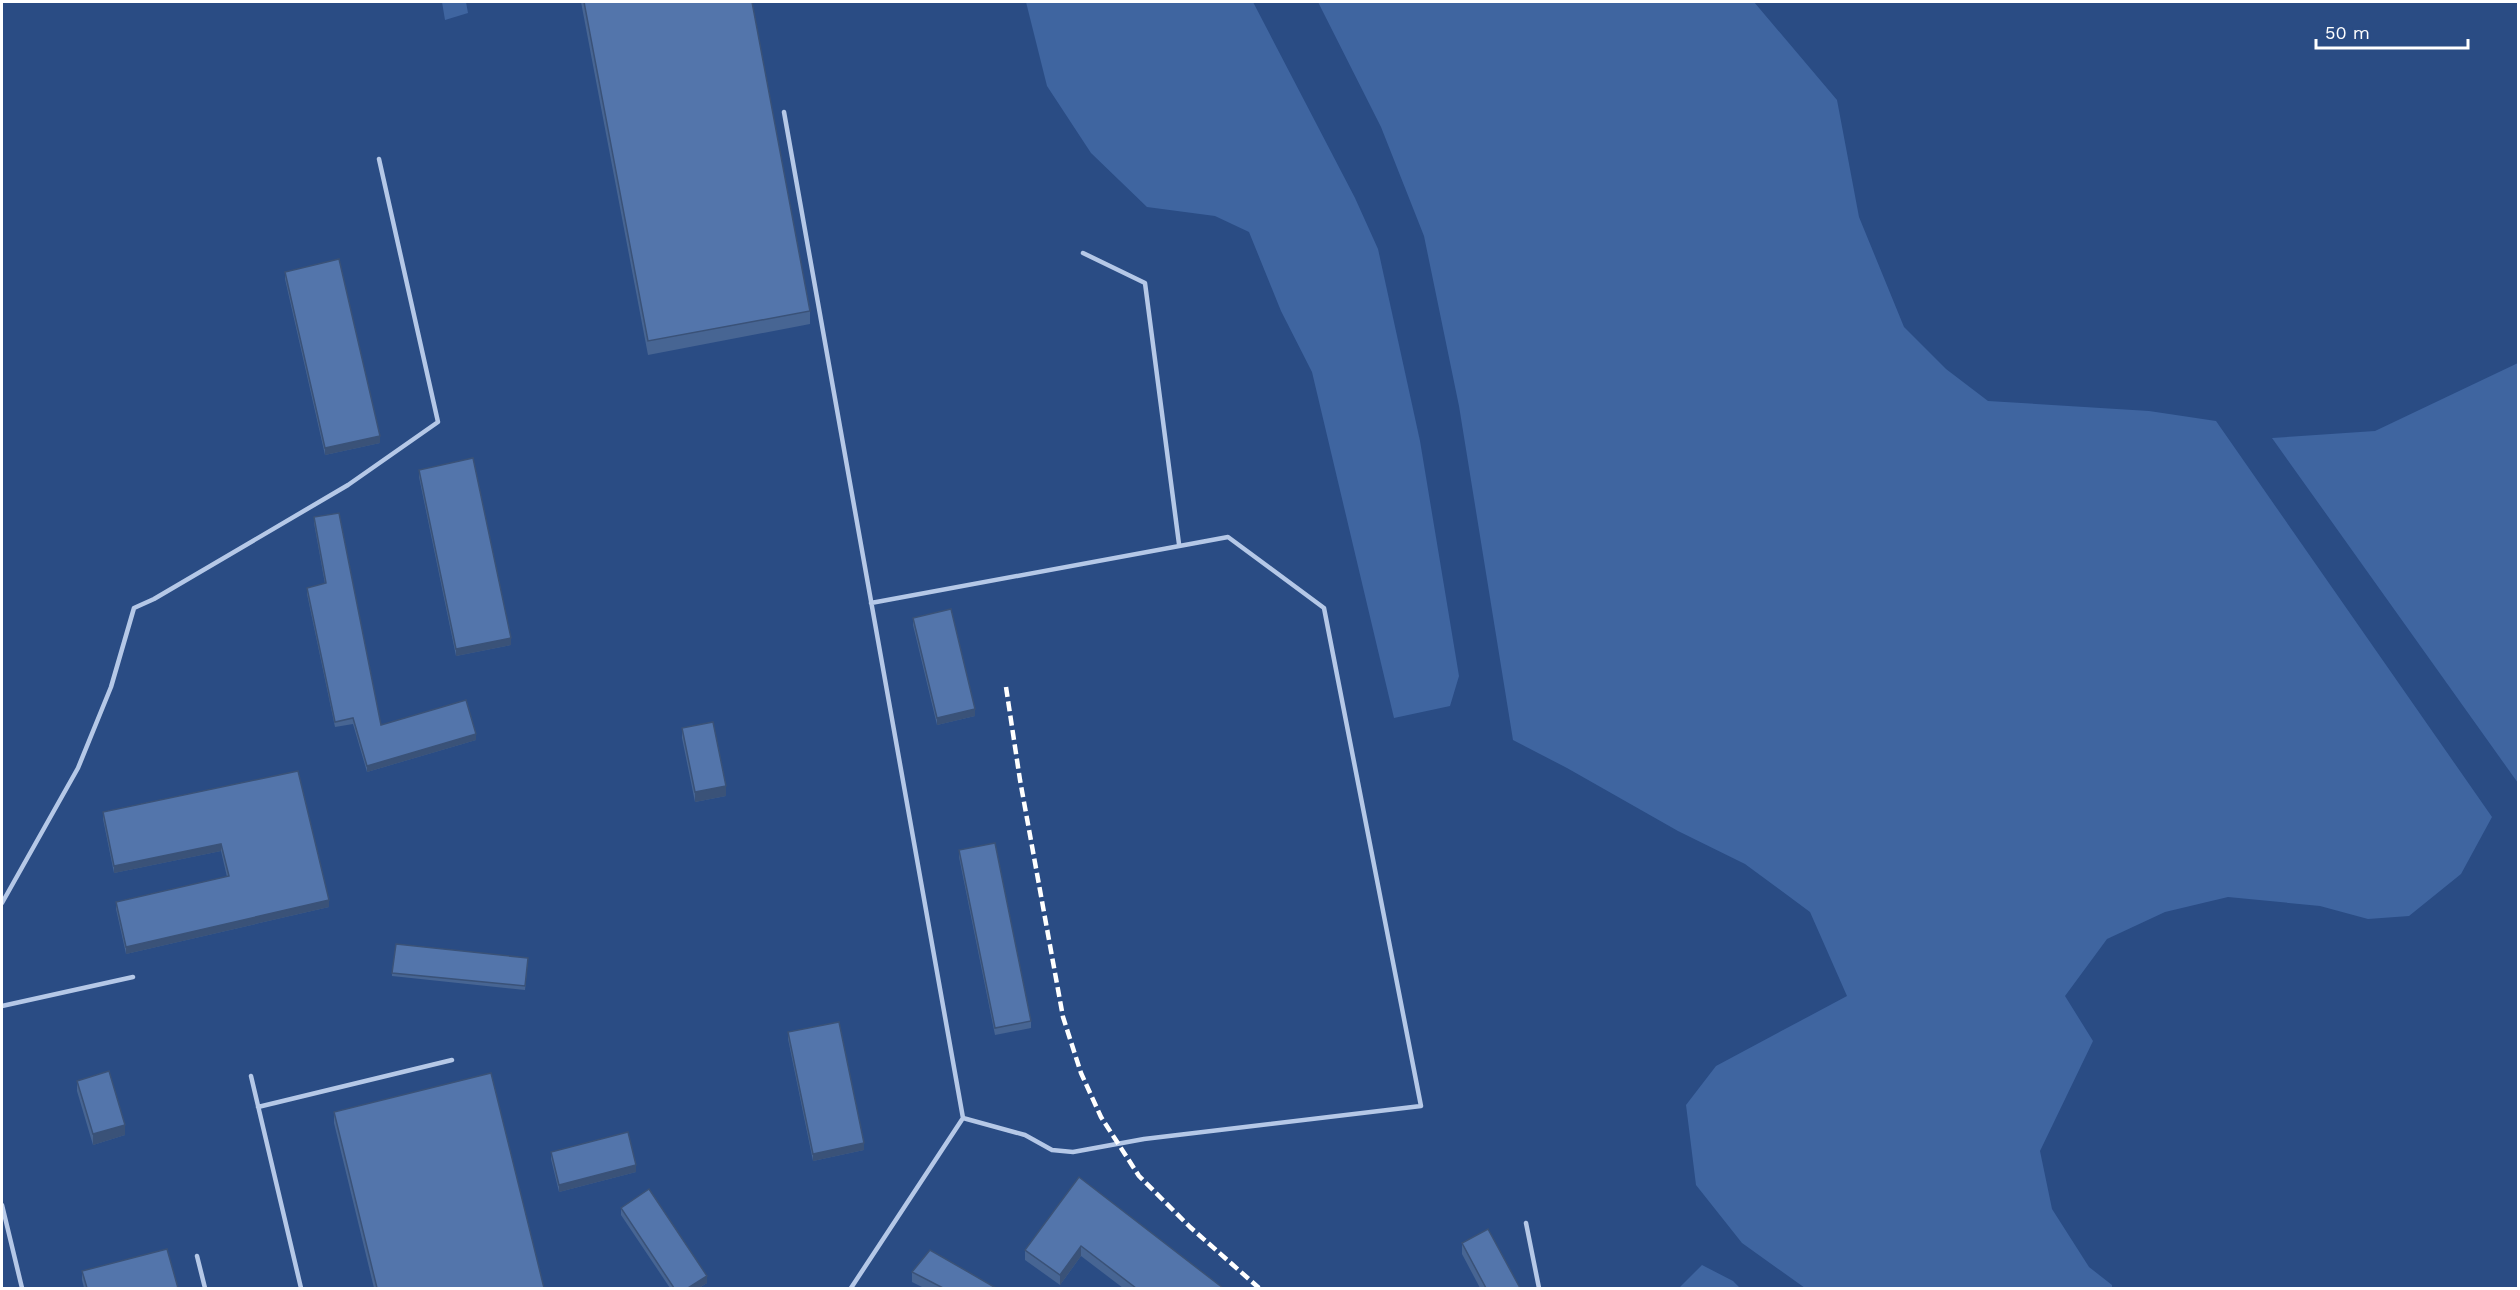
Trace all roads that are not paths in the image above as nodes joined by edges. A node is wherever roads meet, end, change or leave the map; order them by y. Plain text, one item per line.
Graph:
1 (784, 112) dead end
2 (379, 159) dead end
3 (1083, 253) dead end
4 (1179, 544) junction
5 (871, 603) junction
6 (2, 903) edge
7 (133, 978) dead end
8 (2, 1006) edge
9 (452, 1060) dead end
10 (251, 1076) dead end
11 (258, 1107) junction
12 (963, 1118) junction
13 (2, 1205) edge
14 (1526, 1223) dead end
15 (197, 1256) dead end
16 (22, 1288) edge
17 (205, 1288) edge
18 (301, 1288) edge
19 (850, 1288) edge
20 (1539, 1288) edge

1 - 5 lane
2 - 6 lane
3 - 4 lane
4 - 5 lane
4 - 12 lane
5 - 12 lane
7 - 8 lane
9 - 11 lane
10 - 11 lane
11 - 18 lane
12 - 19 lane
13 - 16 lane
14 - 20 lane
15 - 17 lane

